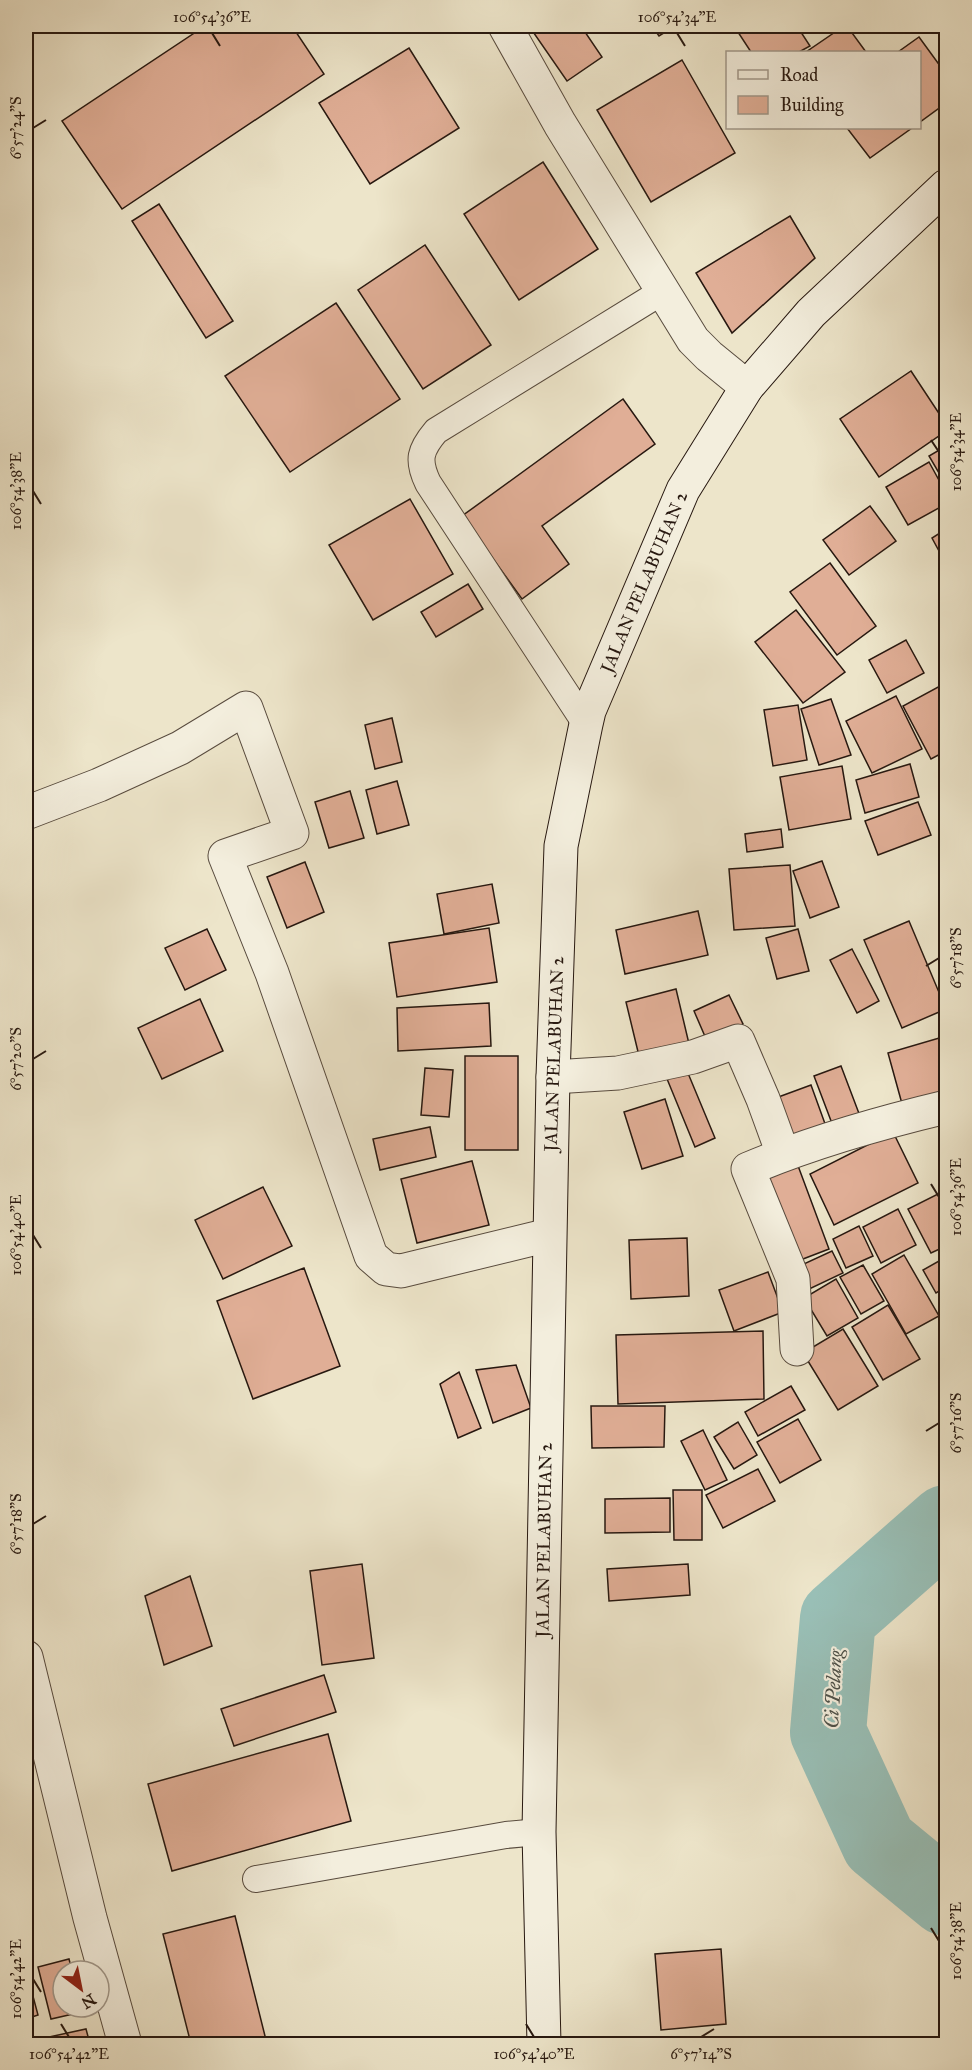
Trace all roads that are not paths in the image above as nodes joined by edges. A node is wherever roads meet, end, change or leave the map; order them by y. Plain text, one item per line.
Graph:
1 (505, 26) edge
2 (946, 186) edge
3 (663, 291) junction
4 (747, 387) junction
5 (586, 724) junction
6 (26, 813) edge
7 (553, 1077) junction
8 (946, 1107) edge
9 (783, 1154) junction
10 (549, 1235) junction
11 (797, 1349) dead end
12 (26, 1657) edge
13 (539, 1832) junction
14 (256, 1879) dead end
15 (126, 2044) edge
16 (544, 2044) edge

1 - 3 street
2 - 4 street, JALAN PELABUHAN 2
3 - 4 street
3 - 5 lane
4 - 5 street, JALAN PELABUHAN 2
5 - 7 street, JALAN PELABUHAN 2
6 - 10 street
7 - 9 street
7 - 10 street, JALAN PELABUHAN 2
8 - 9 street
9 - 11 street
10 - 13 street, JALAN PELABUHAN 2
12 - 15 street
13 - 14 lane
13 - 16 street, JALAN PELABUHAN 2

